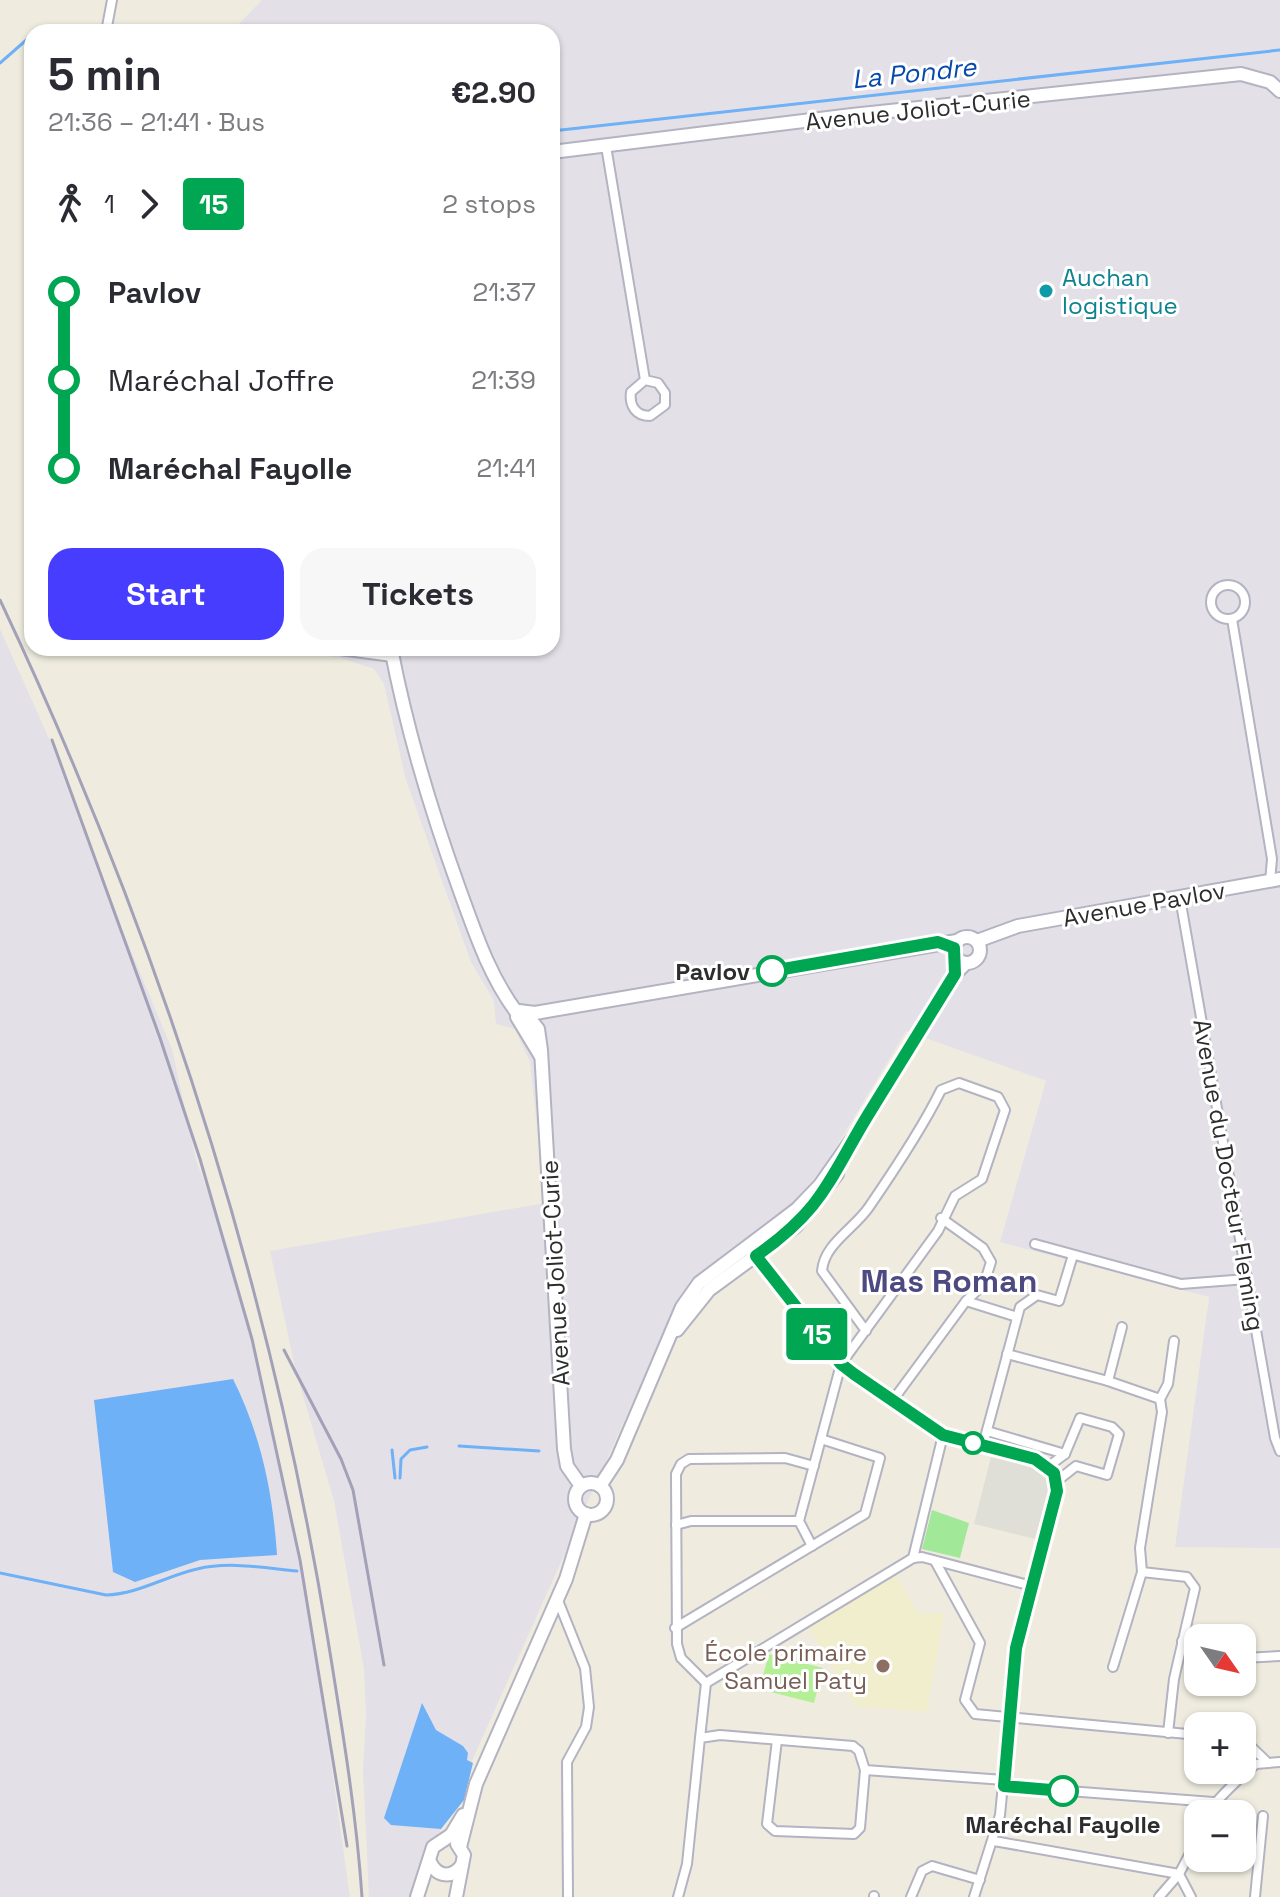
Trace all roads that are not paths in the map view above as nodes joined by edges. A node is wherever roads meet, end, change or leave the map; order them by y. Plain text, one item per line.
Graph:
1 (112, 0) edge
2 (108, 24) edge
3 (1280, 91) edge
4 (606, 146) junction
5 (560, 151) edge
6 (645, 380) junction
7 (1232, 619) junction
8 (393, 656) edge
9 (1272, 859) junction
10 (1280, 869) edge
11 (1275, 880) edge
12 (1180, 898) junction
13 (979, 945) junction
14 (958, 952) junction
15 (523, 1017) junction
16 (941, 1218) junction
17 (1035, 1244) dead end
18 (752, 1251) junction
19 (1073, 1255) junction
20 (1247, 1279) junction
21 (966, 1301) junction
22 (1017, 1317) junction
23 (1122, 1327) dead end
24 (866, 1331) junction
25 (1174, 1341) dead end
26 (1007, 1354) junction
27 (841, 1364) junction
28 (1108, 1381) junction
29 (1160, 1399) junction
30 (893, 1400) junction
31 (1275, 1409) edge
32 (987, 1431) junction
33 (943, 1435) junction
34 (821, 1439) junction
35 (983, 1445) junction
36 (1280, 1451) edge
37 (1065, 1454) junction
38 (814, 1466) junction
39 (1053, 1473) junction
40 (581, 1486) junction
41 (600, 1486) junction
42 (586, 1514) junction
43 (799, 1521) junction
44 (676, 1525) junction
45 (812, 1546) junction
46 (913, 1558) junction
47 (935, 1561) junction
48 (1142, 1572) junction
49 (1032, 1586) junction
50 (557, 1598) junction
51 (675, 1628) junction
52 (1182, 1641) joint
53 (1280, 1656) edge
54 (1256, 1657) edge
55 (1113, 1667) dead end
56 (706, 1683) junction
57 (1010, 1720) junction
58 (1168, 1733) junction
59 (1184, 1734) edge
60 (700, 1738) junction
61 (777, 1740) junction
62 (1256, 1751) edge
63 (1266, 1761) junction
64 (1280, 1762) edge
65 (865, 1770) junction
66 (1004, 1783) junction
67 (473, 1795) junction
68 (1191, 1800) edge
69 (1216, 1800) edge
70 (1263, 1816) dead end
71 (444, 1840) junction
72 (994, 1841) junction
73 (460, 1847) junction
74 (430, 1862) junction
75 (462, 1865) junction
76 (1184, 1865) edge
77 (442, 1874) junction
78 (1179, 1874) junction
79 (980, 1880) junction
80 (420, 1891) edge
81 (457, 1895) edge
82 (568, 1897) edge
83 (678, 1897) edge
84 (911, 1897) edge
85 (974, 1897) edge
86 (1159, 1897) edge
87 (1191, 1897) edge
88 (1255, 1897) edge

1 - 2 street
3 - 4 street, Avenue Joliot-Curie
4 - 5 street, Avenue Joliot-Curie
4 - 6 street
6 - 6 street
7 - 7 street
7 - 9 street
8 - 15 street, Avenue Joliot-Curie
9 - 10 street
9 - 11 street
11 - 12 street, Avenue Pavlov
12 - 13 street, Avenue Pavlov
12 - 20 street, Avenue du Docteur Fleming
13 - 14 street
13 - 14 street, Avenue Pavlov
14 - 15 street
14 - 18 street
15 - 40 street, Avenue Joliot-Curie
16 - 21 street
16 - 24 street
16 - 24 street
17 - 19 street
18 - 27 street
18 - 41 street
19 - 20 street
19 - 22 street
20 - 31 street, Avenue du Docteur Fleming
21 - 22 street
21 - 30 street
22 - 26 street
23 - 28 street
24 - 27 street
25 - 29 street
26 - 28 street
26 - 32 street
27 - 30 street
27 - 34 street
28 - 29 street
29 - 48 street
30 - 33 street
31 - 36 street, Avenue du Docteur Fleming
32 - 35 street
32 - 37 street
33 - 35 street
33 - 46 street
34 - 38 street
34 - 45 street
35 - 39 street
37 - 39 street
37 - 39 street
38 - 43 street
38 - 44 street
39 - 49 street
40 - 41 street
40 - 42 street
41 - 42 street
42 - 50 street
43 - 44 street
43 - 45 street
44 - 51 street
45 - 51 street
46 - 47 street
46 - 56 street
47 - 49 street
47 - 57 street
48 - 52 street
48 - 55 street
49 - 57 street
50 - 67 street
50 - 82 street
51 - 56 street
52 - 58 street
53 - 54 street
56 - 60 street
57 - 58 street
57 - 66 street
58 - 59 street
60 - 61 street
60 - 83 street
61 - 65 street
61 - 65 street
62 - 63 street
63 - 64 street
63 - 69 street
65 - 66 street
66 - 68 street
66 - 72 street
67 - 71 street
67 - 73 street
70 - 88 street
71 - 73 street
71 - 74 street
72 - 78 street
72 - 79 street
73 - 75 street
74 - 77 street
74 - 80 street
75 - 77 street
75 - 81 street
76 - 78 street
77 - 80 street
77 - 81 street
78 - 86 street
78 - 87 street
79 - 84 street
79 - 85 street

